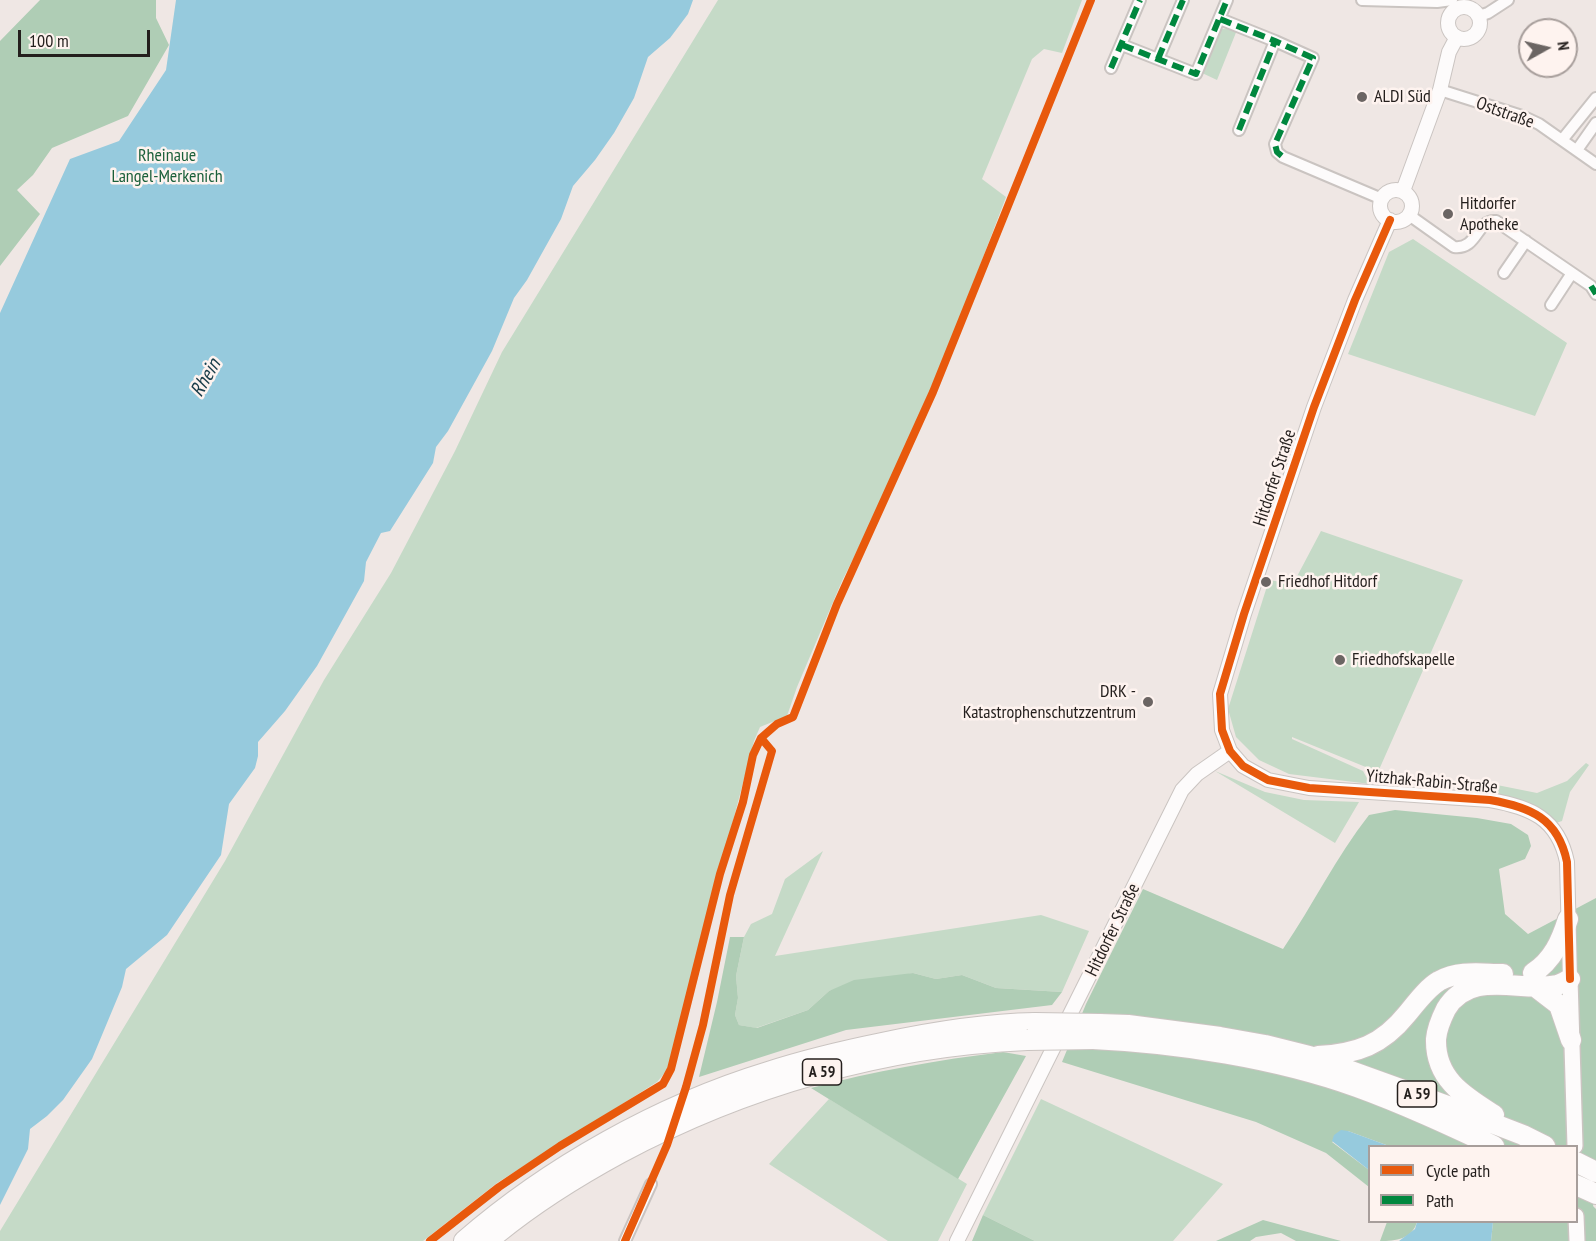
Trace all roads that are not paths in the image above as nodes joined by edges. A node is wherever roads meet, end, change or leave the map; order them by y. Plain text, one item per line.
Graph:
1 (1140, 0) edge
2 (1183, 0) edge
3 (1227, 0) edge
4 (1362, 0) edge
5 (1508, 0) edge
6 (1453, 3) edge
7 (1479, 16) junction
8 (1220, 19) junction
9 (1457, 37) junction
10 (1275, 41) junction
11 (1122, 45) junction
12 (1158, 59) junction
13 (1111, 68) dead end
14 (1440, 90) junction
15 (1596, 98) edge
16 (1596, 123) edge
17 (1239, 130) dead end
18 (1562, 140) junction
19 (1577, 150) junction
20 (1596, 164) edge
21 (1403, 191) junction
22 (1382, 199) junction
23 (1409, 215) junction
24 (1390, 220) junction
25 (1526, 242) junction
26 (1504, 273) dead end
27 (1572, 273) junction
28 (1596, 294) edge
29 (1551, 305) dead end
30 (1230, 752) junction
31 (1568, 919) junction
32 (1533, 979) junction
33 (1570, 979) junction
34 (1031, 1031) junction
35 (1096, 1031) junction
36 (1572, 1040) junction
37 (1310, 1056) junction
38 (1523, 1135) junction
39 (1575, 1141) edge
40 (1492, 1145) edge
41 (1543, 1145) edge
42 (1578, 1163) edge
43 (1596, 1172) edge
44 (651, 1184) dead end
45 (1578, 1186) edge
46 (1596, 1194) edge
47 (1576, 1223) edge
48 (464, 1241) edge
49 (488, 1241) edge
50 (625, 1241) edge
51 (957, 1241) edge
52 (1577, 1241) edge

1 - 11 street
2 - 12 street
3 - 8 street
4 - 6 street
5 - 7 street
6 - 7 street
6 - 9 street
7 - 9 street
8 - 10 street
8 - 12 street
9 - 14 street
10 - 17 street
10 - 22 street
11 - 12 street
11 - 13 street
14 - 18 street, Oststraße
14 - 21 street
15 - 18 street
16 - 19 street
18 - 19 street, Oststraße
19 - 20 street, Oststraße
21 - 22 street
21 - 23 street
22 - 24 street
23 - 24 street
23 - 25 street
24 - 30 street, Hitdorfer Straße
25 - 26 street
25 - 27 street
27 - 28 street
27 - 29 street
30 - 31 street, Yitzhak-Rabin-Straße
30 - 51 street, Hitdorfer Straße
31 - 32 highway
31 - 33 street, Yitzhak-Rabin-Straße
32 - 33 highway
32 - 36 highway
32 - 37 highway
32 - 38 highway
33 - 36 main road, Yitzhak-Rabin-Straße
34 - 35 highway, A 59, bridge
34 - 48 highway, A 59
34 - 49 highway, A 59
35 - 37 highway, A 59
35 - 40 highway, A 59
36 - 39 main road, Yitzhak-Rabin-Straße
37 - 38 highway, A 59
38 - 41 highway, A 59
42 - 43 highway
44 - 50 street
45 - 46 highway
47 - 52 main road

